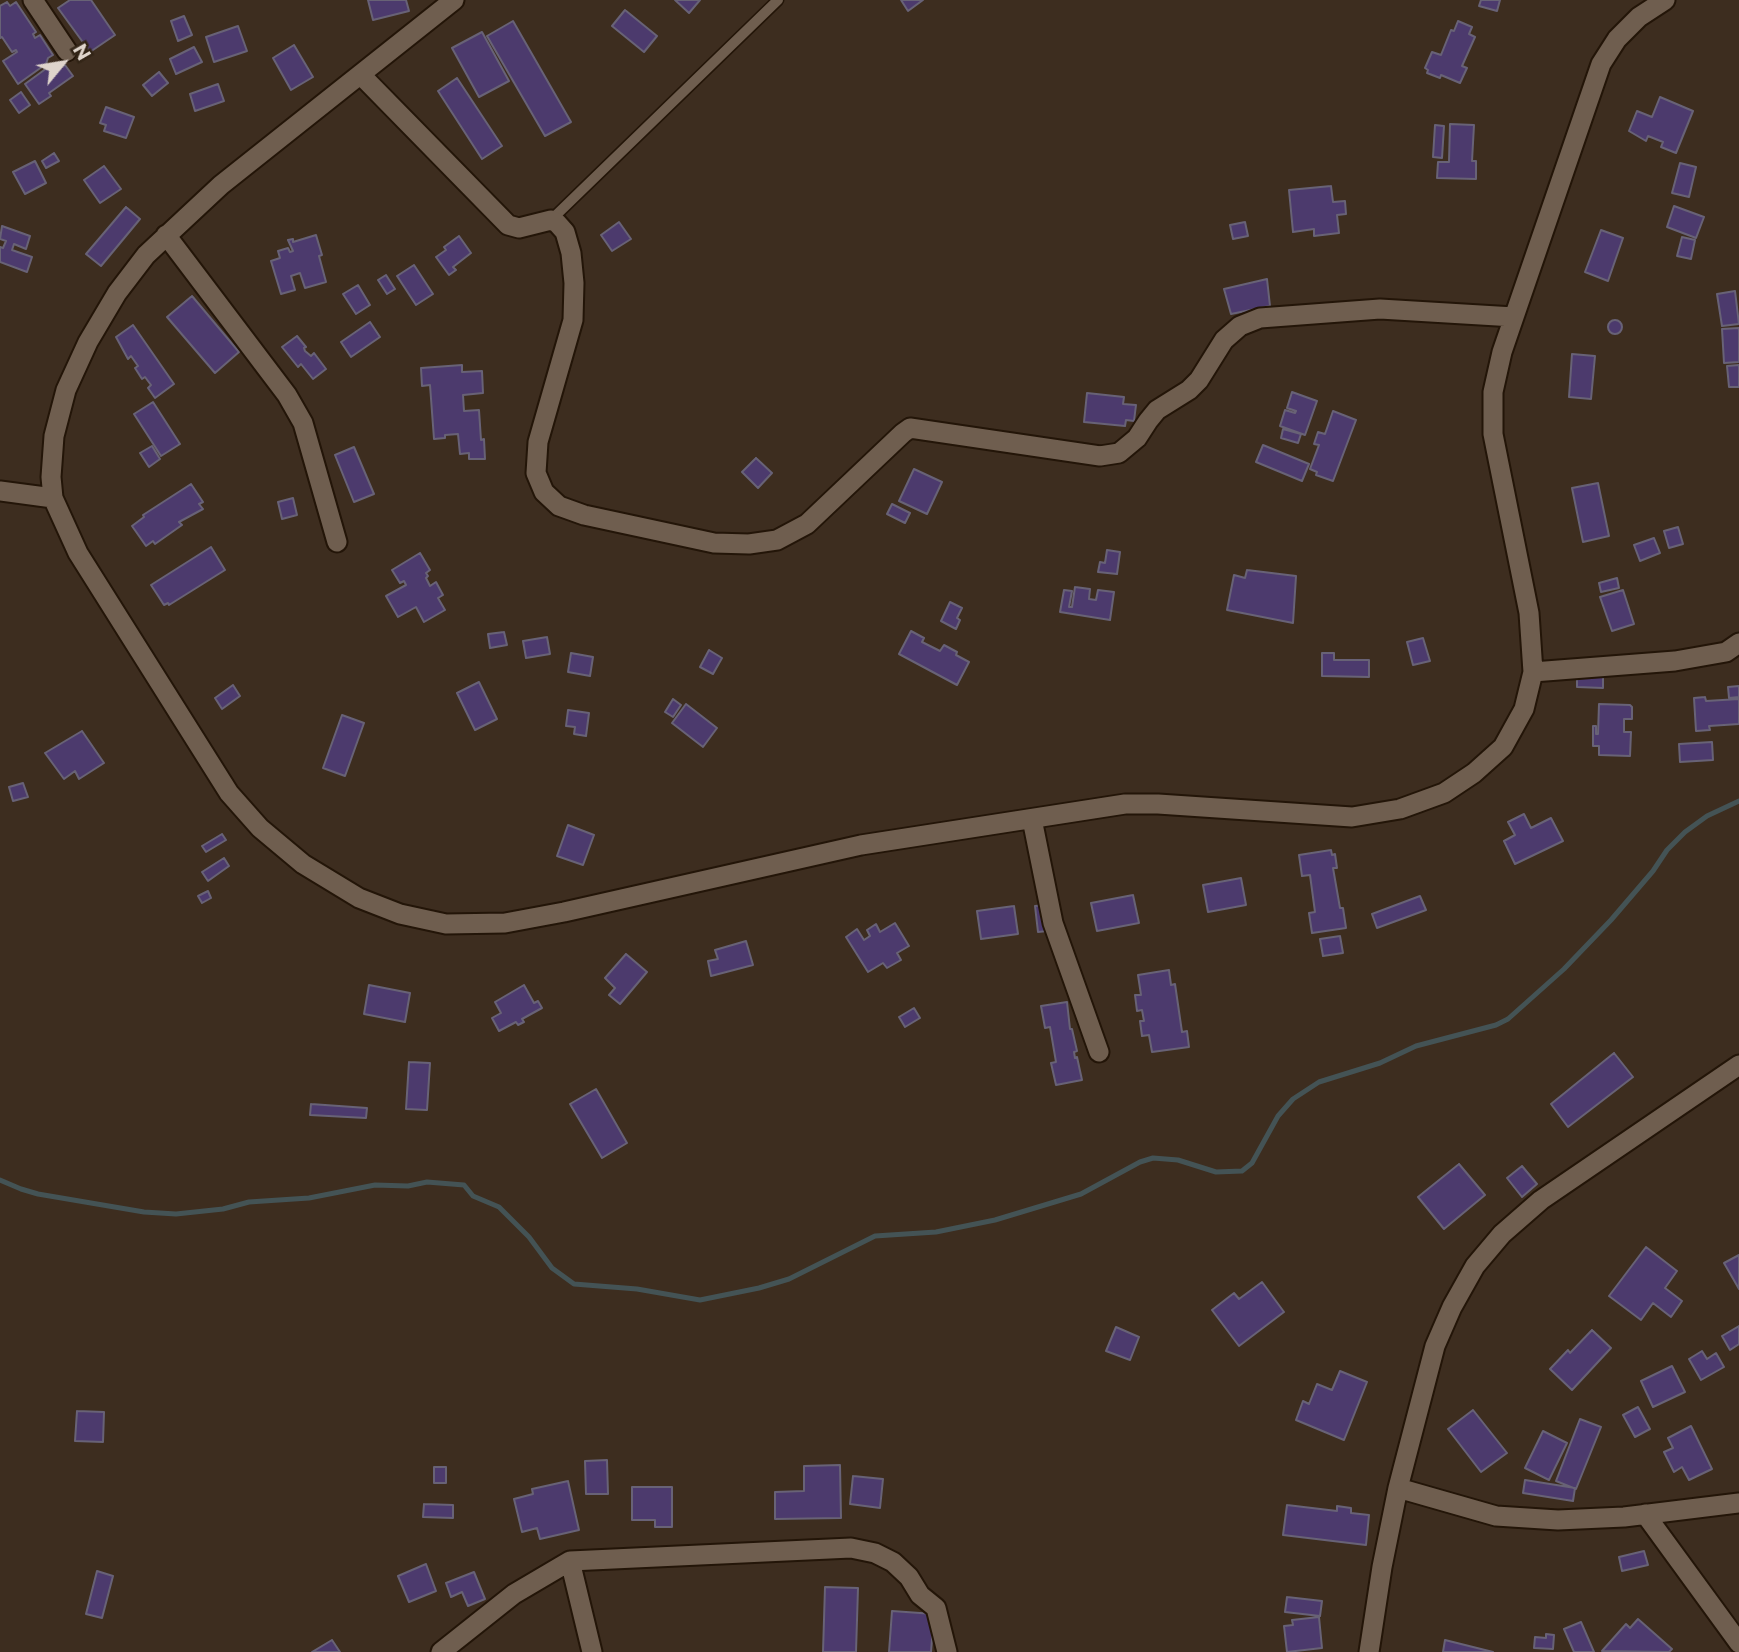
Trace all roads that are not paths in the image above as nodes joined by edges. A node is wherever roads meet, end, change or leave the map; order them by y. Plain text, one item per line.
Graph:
1 (33, 0) edge
2 (454, 0) edge
3 (778, 0) edge
4 (1665, 0) edge
5 (67, 51) dead end
6 (361, 75) junction
7 (551, 220) junction
8 (166, 235) junction
9 (1514, 317) junction
10 (0, 491) edge
11 (53, 498) junction
12 (337, 542) dead end
13 (1739, 643) edge
14 (1534, 672) junction
15 (1032, 819) junction
16 (1100, 1052) dead end
17 (1739, 1065) edge
18 (1398, 1488) junction
19 (1739, 1503) edge
20 (1645, 1514) junction
21 (570, 1561) junction
22 (1739, 1643) edge
23 (441, 1652) edge
24 (592, 1652) edge
25 (947, 1652) edge
26 (1369, 1652) edge

1 - 5 street
2 - 6 street
3 - 7 lane
4 - 9 street
6 - 7 street
6 - 8 street
7 - 9 street
8 - 11 street
8 - 12 street
9 - 14 street
10 - 11 street
11 - 15 street
13 - 14 street
14 - 15 street
15 - 16 street
17 - 18 street
18 - 20 street
18 - 26 street
19 - 20 street
20 - 22 street
21 - 23 street
21 - 24 street
21 - 25 street

